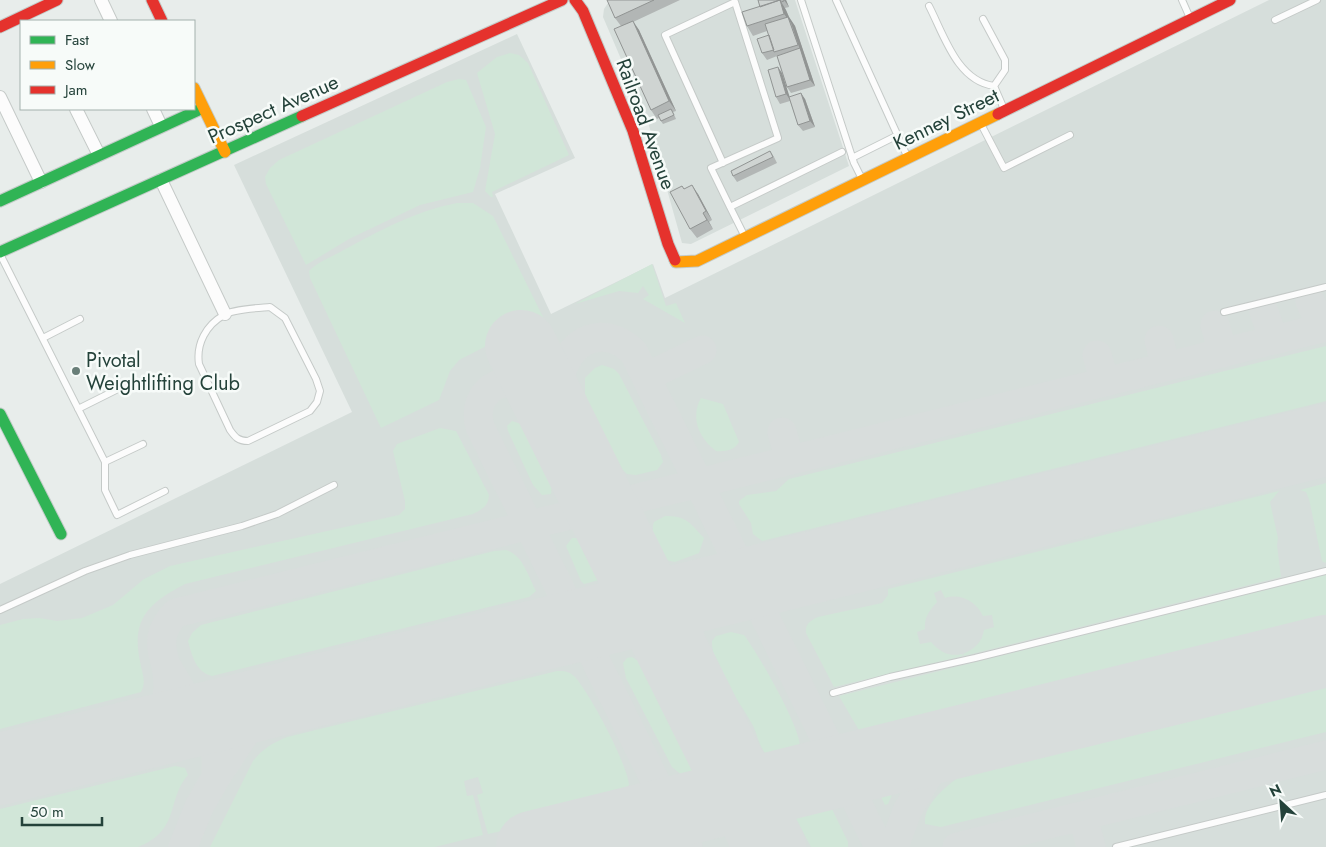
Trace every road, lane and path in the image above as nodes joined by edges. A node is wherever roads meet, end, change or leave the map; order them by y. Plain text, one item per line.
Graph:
1 (58, 0) edge
2 (101, 0) edge
3 (152, 0) edge
4 (562, 0) edge
5 (575, 0) edge
6 (801, 0) edge
7 (836, 0) edge
8 (1182, 0) edge
9 (1230, 0) edge
10 (1317, 0) edge
11 (929, 6) dead end
12 (32, 17) edge
13 (983, 19) dead end
14 (1191, 19) junction
15 (111, 20) edge
16 (162, 20) edge
17 (1275, 20) dead end
18 (20, 21) edge
19 (0, 27) edge
20 (994, 86) junction
21 (195, 90) edge
22 (0, 97) edge
23 (203, 108) junction
24 (76, 110) edge
25 (153, 110) edge
26 (1005, 110) junction
27 (980, 123) junction
28 (161, 126) junction
29 (898, 135) junction
30 (1070, 135) dead end
31 (225, 152) junction
32 (842, 152) dead end
33 (99, 155) junction
34 (852, 158) junction
35 (908, 158) junction
36 (723, 163) junction
37 (161, 180) junction
38 (862, 180) junction
39 (41, 182) junction
40 (0, 201) edge
41 (730, 208) junction
42 (746, 238) junction
43 (0, 253) edge
44 (676, 262) joint
45 (1326, 287) edge
46 (1224, 312) dead end
47 (225, 314) junction
48 (80, 319) dead end
49 (42, 338) junction
50 (116, 390) dead end
51 (78, 409) junction
52 (0, 414) edge
53 (143, 444) dead end
54 (105, 462) junction
55 (334, 485) dead end
56 (165, 491) dead end
57 (61, 534) dead end
58 (1326, 571) edge
59 (0, 610) edge
60 (833, 693) dead end
61 (1326, 795) edge
62 (1116, 847) edge

1 - 12 street
2 - 15 street
3 - 16 street
4 - 31 street, Prospect Avenue
5 - 44 street, Railroad Avenue
6 - 34 lane
7 - 29 lane
8 - 14 lane
9 - 14 street, Kenney Street
10 - 17 lane
11 - 20 lane
13 - 20 lane
14 - 26 street, Kenney Street
18 - 19 street
20 - 26 lane
21 - 23 street
22 - 39 street
23 - 28 street
23 - 31 street
24 - 33 street
25 - 28 street
26 - 27 street, Kenney Street
27 - 30 lane
27 - 35 street, Kenney Street
28 - 33 street
29 - 34 lane
29 - 35 lane
31 - 37 street, Prospect Avenue
32 - 41 lane
33 - 39 street
34 - 38 lane
35 - 38 street, Kenney Street
36 - 36 lane
36 - 41 lane
37 - 43 street, Prospect Avenue
37 - 47 street
38 - 42 street, Kenney Street
39 - 40 street
41 - 42 lane
42 - 44 street, Kenney Street
43 - 49 lane
45 - 46 lane
47 - 47 lane
48 - 49 lane
49 - 51 lane
50 - 51 lane
51 - 54 lane
52 - 57 street
53 - 54 lane
54 - 56 lane
55 - 59 lane
58 - 60 lane
61 - 62 lane

